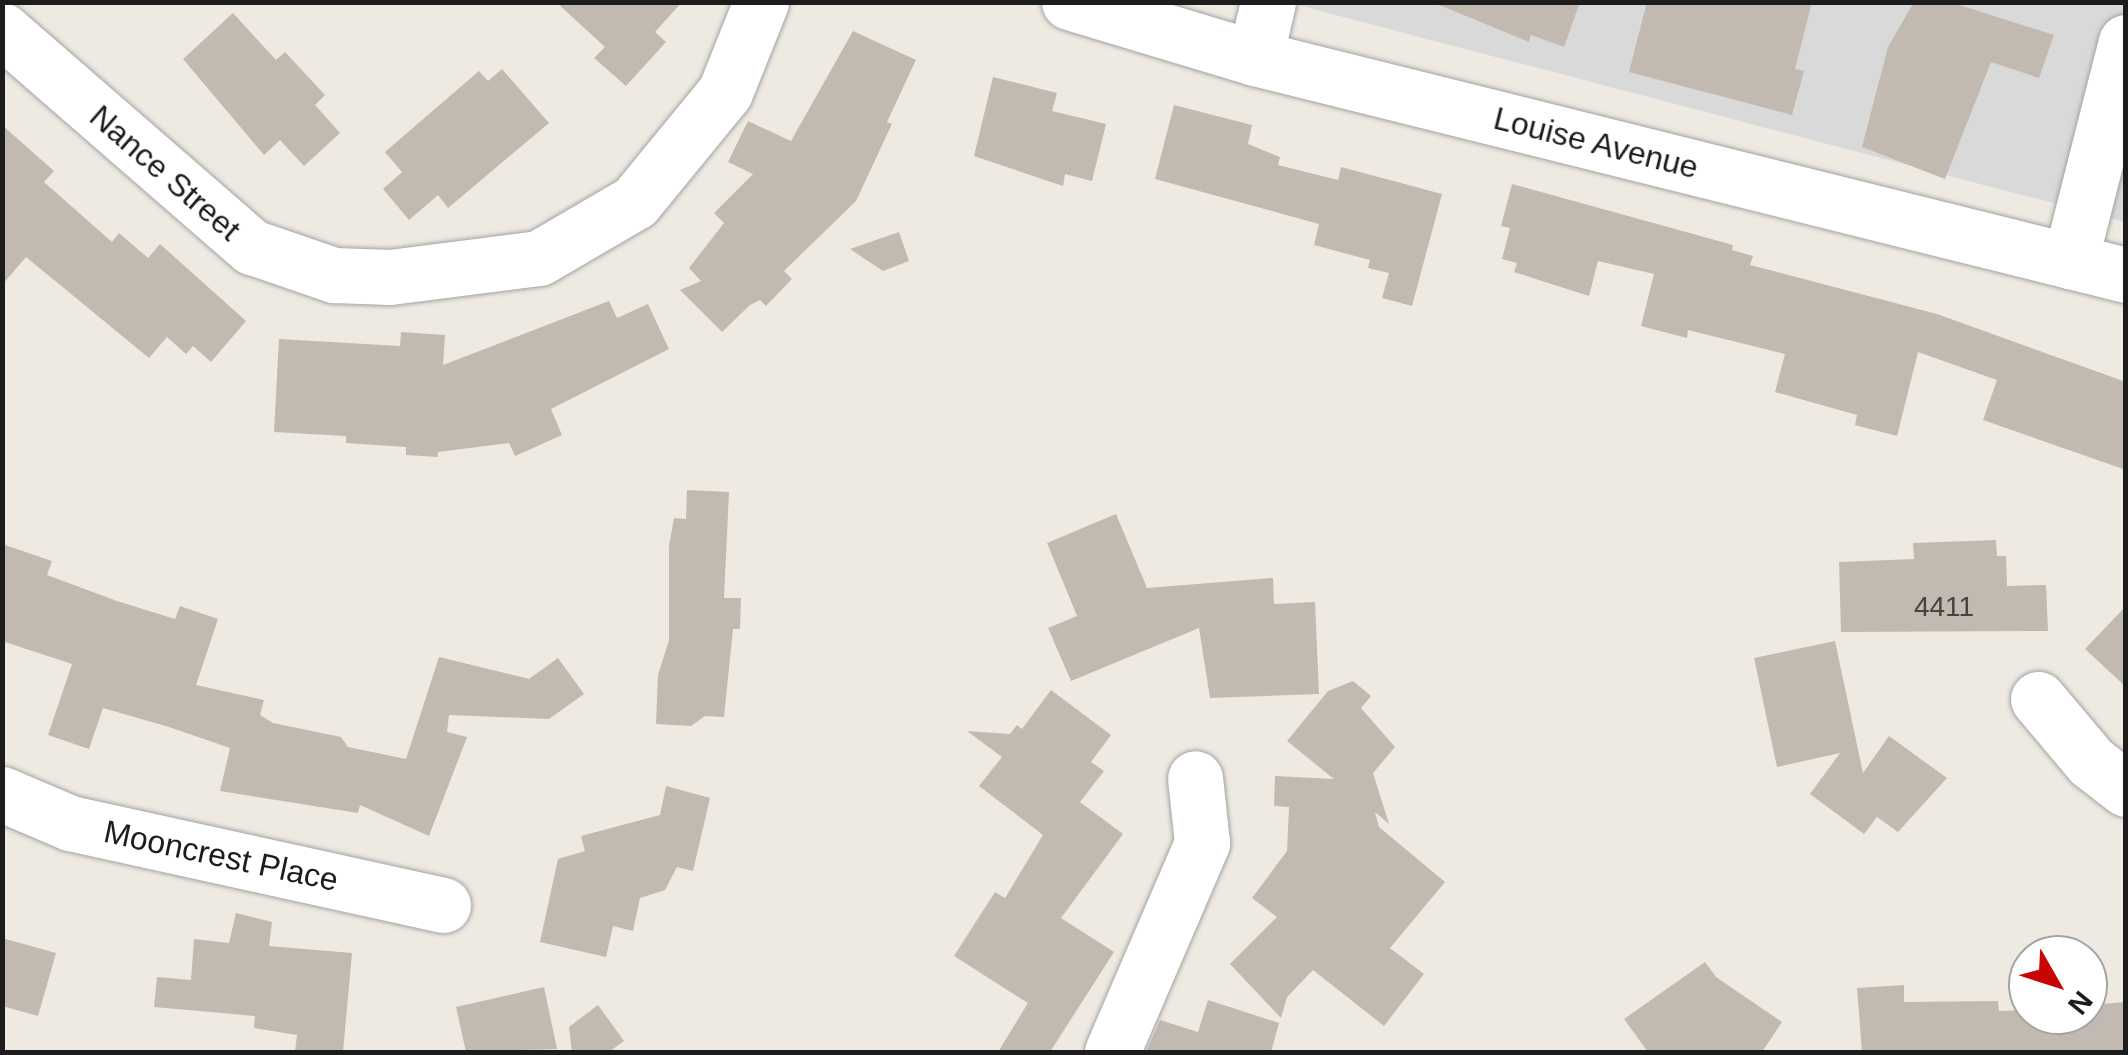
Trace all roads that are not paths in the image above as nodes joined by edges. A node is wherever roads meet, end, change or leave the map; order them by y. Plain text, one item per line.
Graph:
1 (761, 2) edge
2 (1069, 2) edge
3 (1268, 2) edge
4 (2, 30) edge
5 (2126, 42) edge
6 (1255, 58) junction
7 (2070, 260) junction
8 (2126, 275) edge
9 (2038, 699) dead end
10 (1195, 778) dead end
11 (2126, 789) edge
12 (2, 794) edge
13 (444, 905) dead end
14 (1112, 1052) edge

1 - 4 street, Nance Street
2 - 6 street, Louise Avenue
3 - 6 street
5 - 7 street
6 - 7 street, Louise Avenue
7 - 8 street, Louise Avenue
9 - 11 street
10 - 14 street
12 - 13 street, Mooncrest Place

